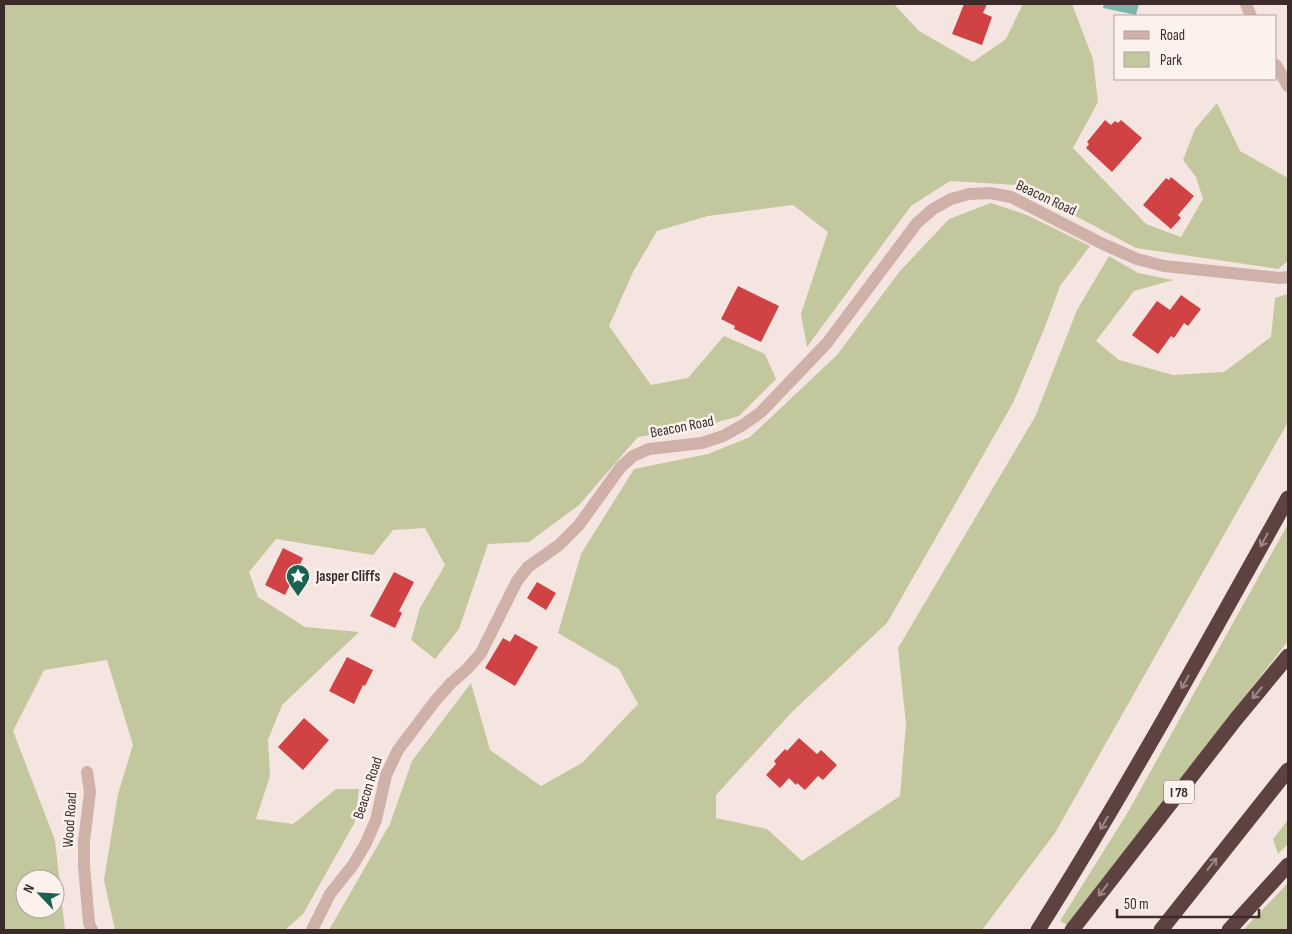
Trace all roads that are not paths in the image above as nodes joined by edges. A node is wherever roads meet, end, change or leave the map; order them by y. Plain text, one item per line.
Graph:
1 (1277, 68) edge
2 (1288, 86) edge
3 (1288, 277) edge
4 (1288, 498) edge
5 (1288, 656) edge
6 (1288, 770) edge
7 (87, 772) dead end
8 (1288, 865) edge
9 (92, 930) edge
10 (312, 930) edge
11 (1038, 930) edge
12 (1072, 930) edge
13 (1161, 930) edge
14 (1229, 930) edge

1 - 2 street
3 - 10 street, Beacon Road
4 -> 11 highway
5 -> 12 highway, I 78
13 -> 6 highway
7 - 9 street, Wood Road
8 - 14 highway

